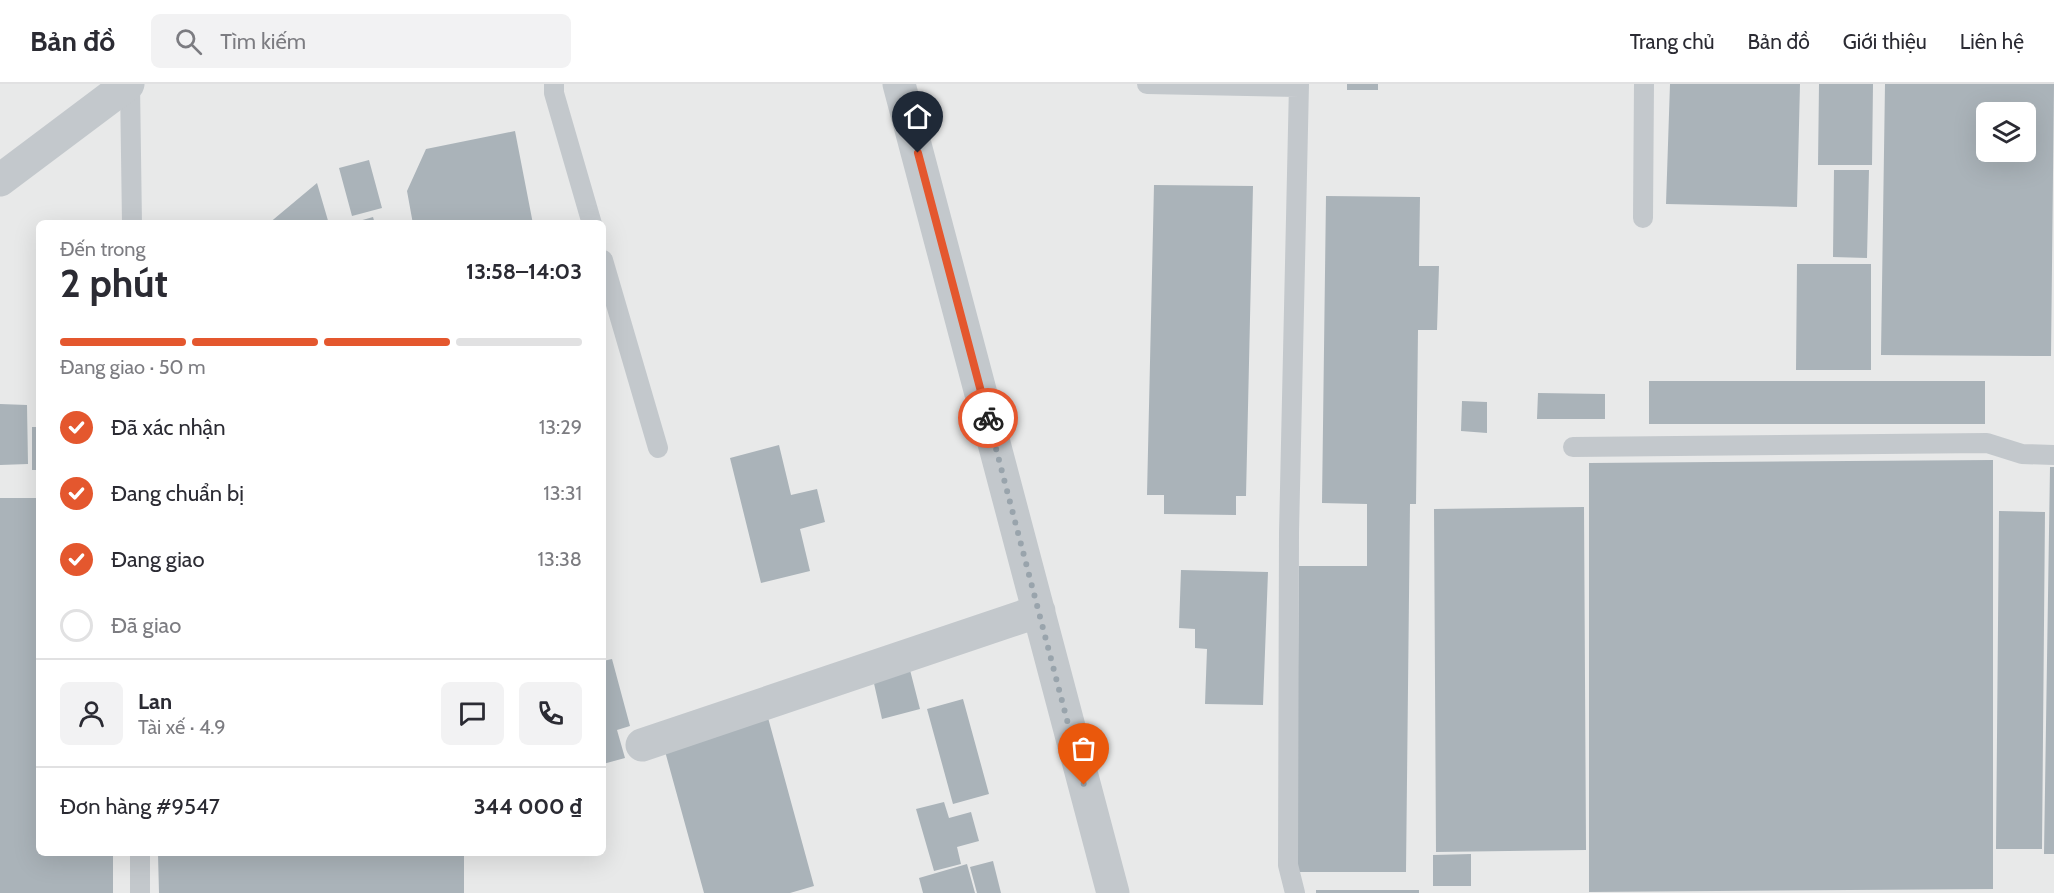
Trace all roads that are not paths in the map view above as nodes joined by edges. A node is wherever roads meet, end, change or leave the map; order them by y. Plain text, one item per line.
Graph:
1 (129, 84) edge
2 (554, 84) edge
3 (899, 84) edge
4 (1147, 84) edge
5 (1644, 84) edge
6 (1299, 85) edge
7 (0, 180) edge
8 (1643, 218) dead end
9 (132, 220) edge
10 (591, 220) edge
11 (606, 270) edge
12 (1573, 447) dead end
13 (658, 448) dead end
14 (2054, 455) edge
15 (1039, 611) junction
16 (642, 745) dead end
17 (140, 856) edge
18 (140, 893) edge
19 (1113, 893) edge
20 (1295, 893) edge

1 - 7 street
1 - 9 lane
2 - 10 lane
3 - 15 street
4 - 6 lane
5 - 8 lane
6 - 20 lane
11 - 13 lane
12 - 14 lane
15 - 16 street
15 - 19 street
17 - 18 lane

